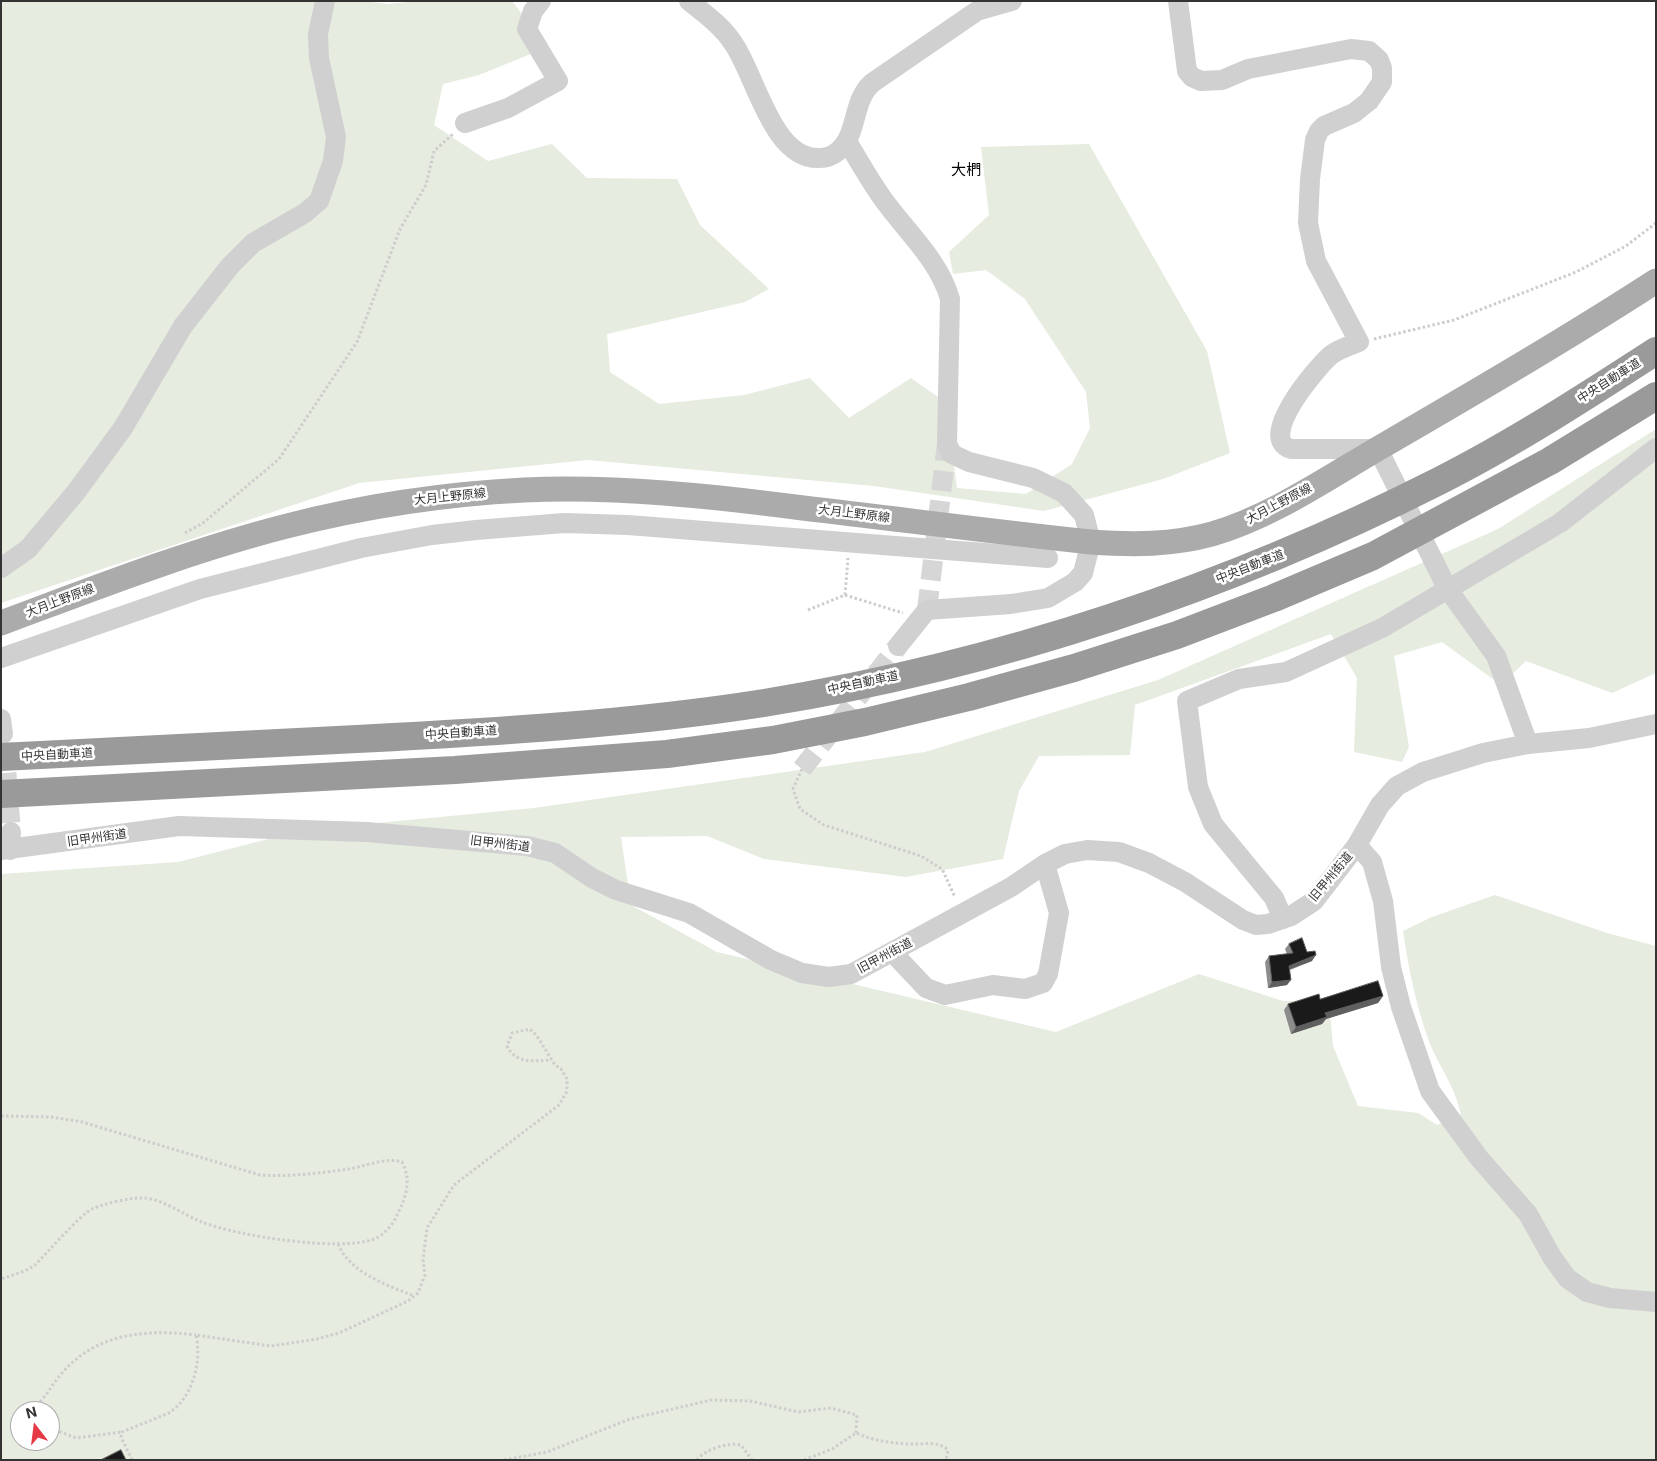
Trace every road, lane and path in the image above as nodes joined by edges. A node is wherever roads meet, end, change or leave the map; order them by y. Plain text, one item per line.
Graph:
1 (326, 1) edge
2 (541, 1) edge
3 (689, 1) edge
4 (1012, 1) edge
5 (1178, 1) edge
6 (465, 123) joint
7 (848, 143) junction
8 (1656, 223) edge
9 (1656, 281) edge
10 (1359, 342) junction
11 (1656, 351) edge
12 (1656, 396) edge
13 (1656, 448) edge
14 (1378, 449) junction
15 (179, 537) dead end
16 (1092, 542) junction
17 (849, 543) junction
18 (1048, 558) dead end
19 (1, 568) edge
20 (1446, 588) junction
21 (845, 595) junction
22 (808, 610) dead end
23 (920, 619) junction
24 (1, 623) edge
25 (898, 646) tunnel mouth
26 (1, 658) edge
27 (1656, 724) edge
28 (2, 737) edge
29 (1528, 744) junction
30 (802, 769) tunnel mouth
31 (1, 794) edge
32 (7, 844) edge
33 (1357, 845) junction
34 (1045, 864) junction
35 (960, 914) junction
36 (1283, 919) junction
37 (892, 953) junction
38 (551, 1060) junction
39 (1, 1116) edge
40 (338, 1244) junction
41 (1, 1280) edge
42 (414, 1296) junction
43 (1656, 1302) edge
44 (196, 1335) junction
45 (42, 1401) edge
46 (60, 1432) edge
47 (122, 1432) junction
48 (856, 1433) junction
49 (132, 1460) edge
50 (504, 1460) edge
51 (697, 1460) edge
52 (752, 1460) edge
53 (804, 1460) edge
54 (946, 1460) edge

1 - 19 street
2 - 6 street
3 - 7 street
4 - 7 street
5 - 10 street
6 - 15 path
7 - 16 street
8 - 10 path
9 - 14 main road, 大月上野原線
10 - 14 street
11 - 28 highway, 中央自動車道
12 - 31 highway
13 - 20 street
14 - 16 main road, 大月上野原線
14 - 20 street
16 - 23 street
16 - 24 main road, 大月上野原線
17 - 18 street
17 - 21 path
17 - 26 street
20 - 29 street
20 - 36 street
21 - 22 path
21 - 23 path
23 - 25 street
27 - 29 street, 旧甲州街道
29 - 33 street, 旧甲州街道
30 - 35 path
32 - 37 street, 旧甲州街道
33 - 36 street, 旧甲州街道
33 - 43 street
34 - 35 street, 旧甲州街道
34 - 36 street, 旧甲州街道
34 - 37 street
35 - 37 street, 旧甲州街道
38 - 38 path
38 - 42 path
39 - 40 path
40 - 41 path
40 - 42 path
42 - 44 path
44 - 45 path
44 - 47 path
46 - 47 path
47 - 49 path
48 - 50 path
48 - 53 path
48 - 54 path
51 - 52 path

